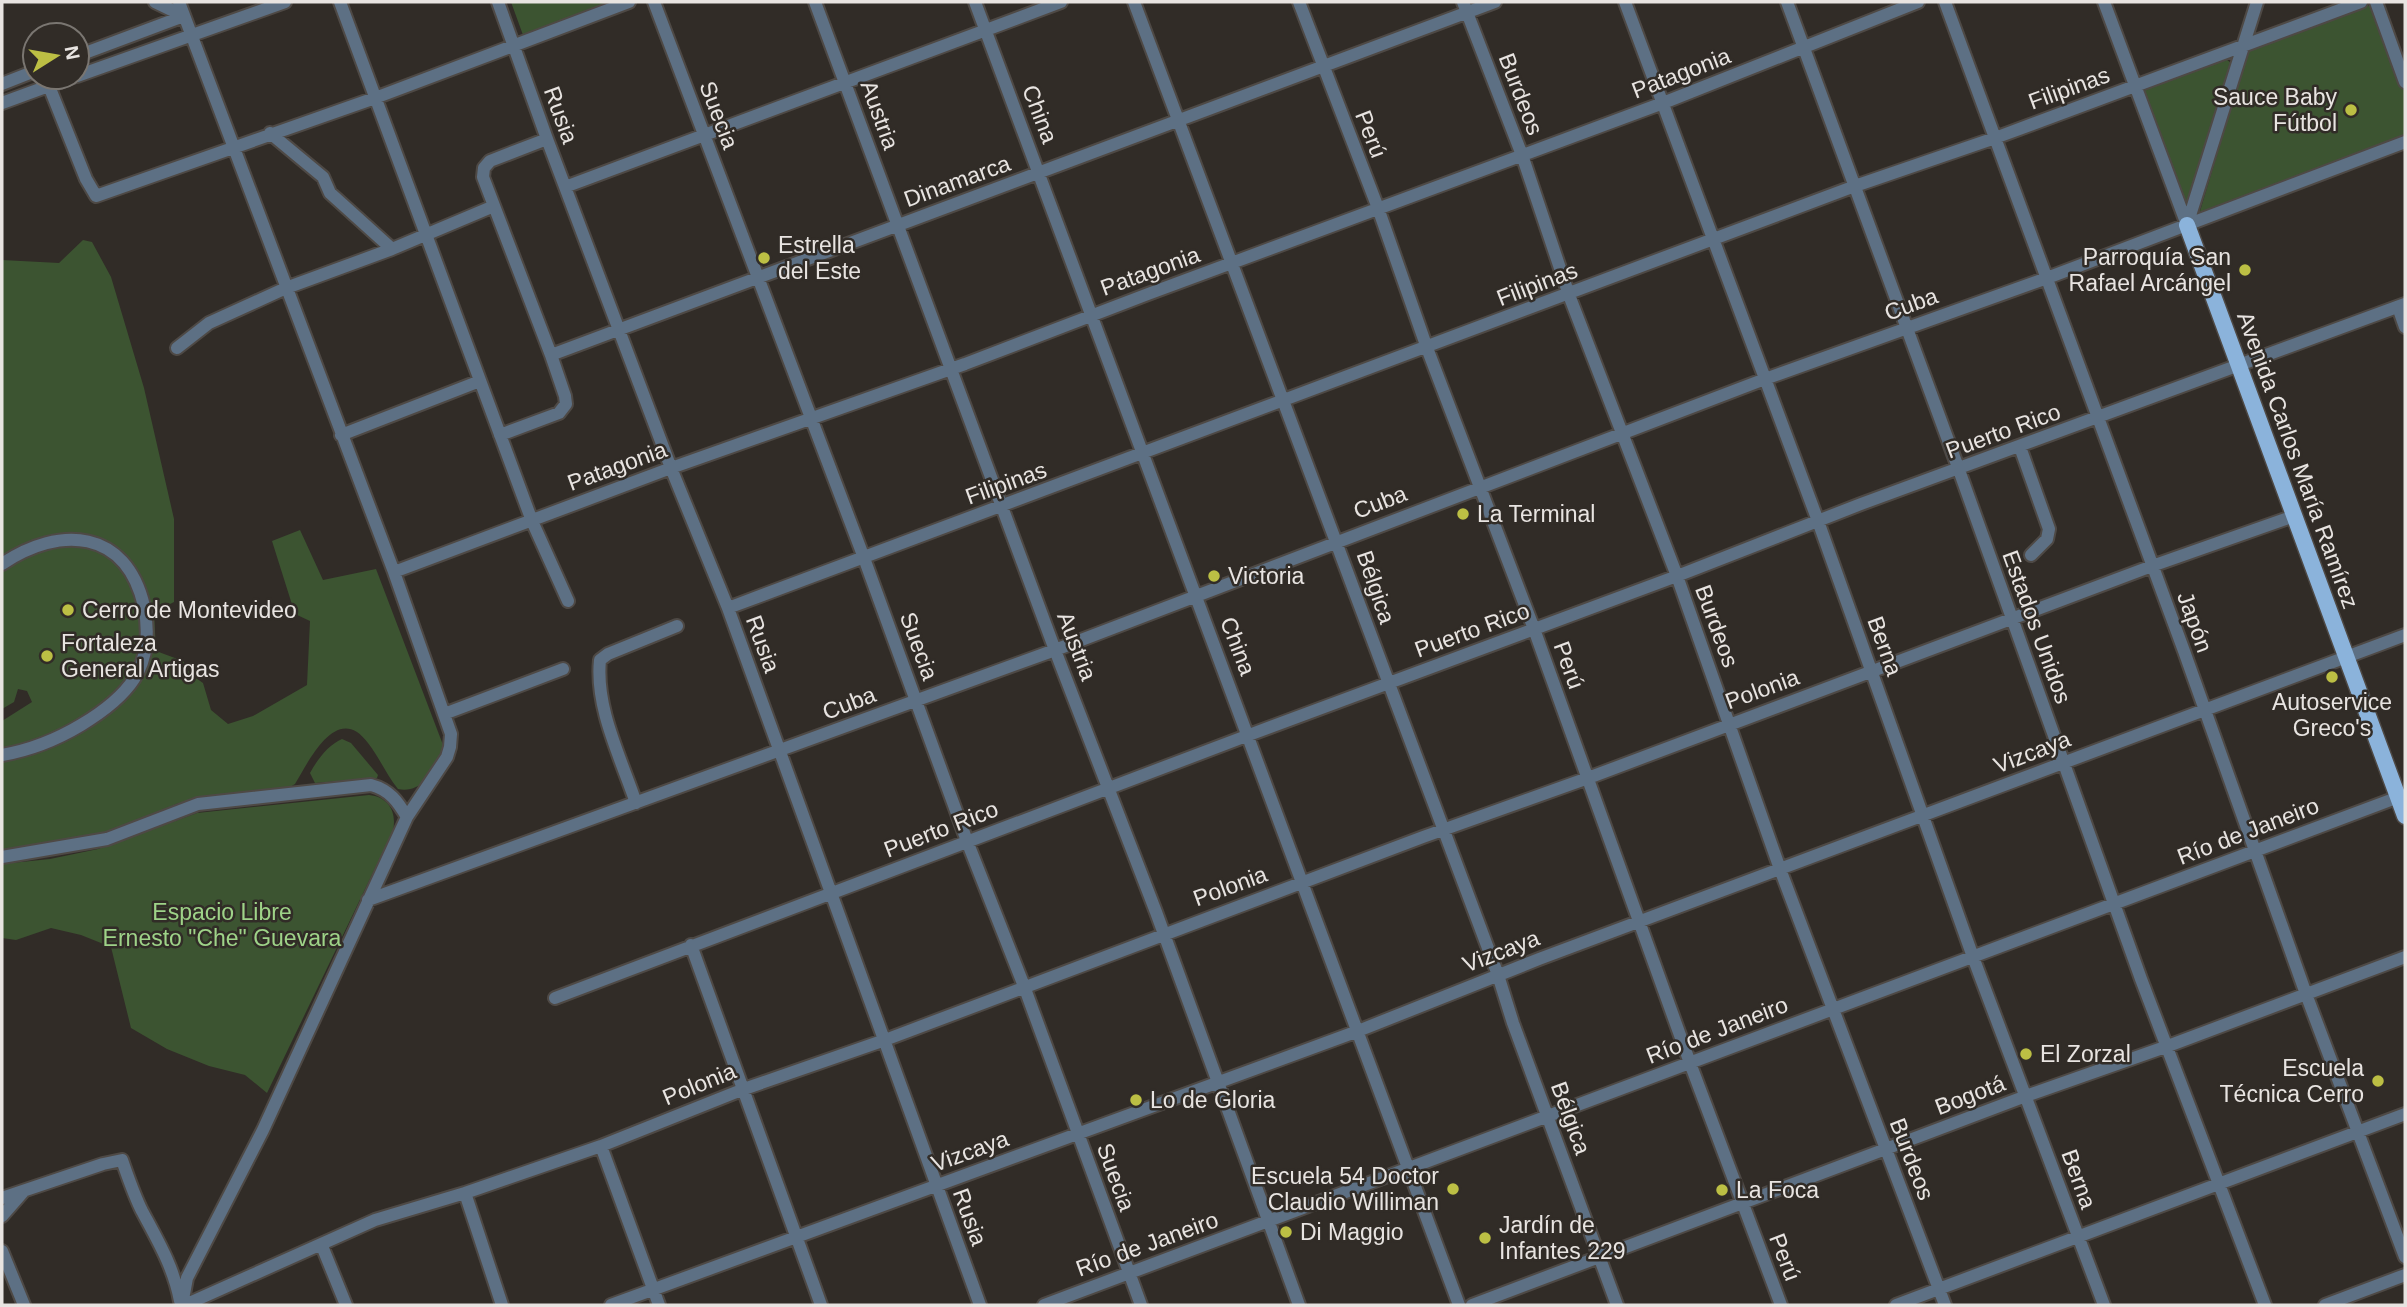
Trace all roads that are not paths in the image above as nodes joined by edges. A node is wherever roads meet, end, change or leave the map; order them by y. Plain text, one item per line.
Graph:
1 (155, 2) edge
2 (179, 2) edge
3 (285, 2) edge
4 (340, 2) edge
5 (498, 2) edge
6 (629, 2) edge
7 (654, 2) edge
8 (815, 2) edge
9 (975, 2) edge
10 (1062, 2) edge
11 (1134, 2) edge
12 (1299, 2) edge
13 (1495, 2) edge
14 (1625, 2) edge
15 (1787, 2) edge
16 (1917, 2) edge
17 (1945, 2) edge
18 (2104, 2) edge
19 (2257, 2) edge
20 (2361, 2) edge
21 (2376, 2) edge
22 (1465, 7) edge
23 (184, 16) junction
24 (986, 30) junction
25 (192, 34) junction
26 (513, 44) junction
27 (2244, 45) junction
28 (1804, 48) junction
29 (91, 51) edge
30 (1323, 67) junction
31 (91, 70) edge
32 (21, 77) edge
33 (845, 82) junction
34 (2405, 82) edge
35 (2, 84) edge
36 (2136, 86) junction
37 (35, 91) edge
38 (51, 91) edge
39 (375, 98) junction
40 (2, 103) edge
41 (1663, 103) junction
42 (1178, 120) junction
43 (270, 133) junction
44 (705, 134) junction
45 (1995, 138) junction
46 (547, 139) junction
47 (2405, 142) edge
48 (233, 147) junction
49 (1522, 155) junction
50 (1040, 173) junction
51 (1855, 186) junction
52 (565, 187) junction
53 (494, 206) junction
54 (1378, 208) junction
55 (898, 225) junction
56 (2187, 225) junction
57 (425, 236) junction
58 (1713, 239) junction
59 (392, 249) junction
60 (1232, 263) junction
61 (758, 277) junction
62 (2047, 278) junction
63 (286, 288) junction
64 (1569, 295) junction
65 (2402, 305) edge
66 (1091, 315) junction
67 (2405, 327) edge
68 (620, 328) junction
69 (1906, 328) junction
70 (177, 348) dead end
71 (1427, 348) junction
72 (551, 355) junction
73 (2238, 366) junction
74 (951, 369) junction
75 (1765, 379) junction
76 (480, 382) junction
77 (1283, 402) junction
78 (810, 418) junction
79 (2098, 419) junction
80 (1621, 434) junction
81 (341, 435) junction
82 (500, 435) junction
83 (2020, 447) junction
84 (1143, 454) junction
85 (671, 468) junction
86 (1959, 470) junction
87 (1479, 487) junction
88 (1003, 506) junction
89 (2294, 516) junction
90 (531, 521) junction
91 (1818, 521) junction
92 (1337, 541) junction
93 (2031, 555) dead end
94 (864, 558) junction
95 (2, 564) edge
96 (2152, 566) junction
97 (394, 572) junction
98 (1677, 576) junction
99 (1196, 597) junction
100 (568, 601) dead end
101 (728, 608) junction
102 (2011, 619) junction
103 (677, 626) dead end
104 (1534, 629) junction
105 (2405, 635) edge
106 (1055, 650) junction
107 (2346, 656) junction
108 (563, 669) dead end
109 (1872, 671) junction
110 (1389, 684) junction
111 (916, 699) junction
112 (2203, 710) junction
113 (444, 714) junction
114 (1729, 723) junction
115 (1249, 735) junction
116 (780, 751) junction
117 (2, 755) edge
118 (2062, 763) junction
119 (1588, 778) junction
120 (1110, 789) junction
121 (2402, 795) edge
122 (636, 803) junction
123 (1922, 816) junction
124 (2405, 816) edge
125 (407, 817) junction
126 (1444, 830) junction
127 (967, 841) junction
128 (2255, 851) junction
129 (2, 857) edge
130 (1780, 869) junction
131 (1303, 882) junction
132 (832, 892) junction
133 (368, 900) junction
134 (2115, 904) junction
135 (1639, 922) junction
136 (1163, 934) junction
137 (691, 945) junction
138 (1973, 957) junction
139 (2405, 957) edge
140 (1498, 975) junction
141 (1024, 986) junction
142 (2306, 994) junction
143 (555, 998) dead end
144 (1833, 1008) junction
145 (1358, 1031) junction
146 (885, 1040) junction
147 (2168, 1046) junction
148 (1690, 1063) junction
149 (1216, 1082) junction
150 (744, 1089) junction
151 (2026, 1096) junction
152 (2405, 1114) edge
153 (1548, 1115) junction
154 (2359, 1131) junction
155 (1078, 1133) junction
156 (601, 1146) junction
157 (1886, 1149) junction
158 (1409, 1168) junction
159 (2220, 1184) junction
160 (936, 1186) junction
161 (23, 1192) junction
162 (465, 1193) junction
163 (2, 1198) edge
164 (1743, 1204) junction
165 (2, 1216) edge
166 (1268, 1222) junction
167 (797, 1236) junction
168 (2078, 1237) junction
169 (322, 1246) junction
170 (2, 1251) edge
171 (2405, 1257) edge
172 (1599, 1258) junction
173 (1128, 1272) junction
174 (2405, 1275) edge
175 (653, 1289) junction
176 (1939, 1289) junction
177 (24, 1305) edge
178 (182, 1305) edge
179 (346, 1305) edge
180 (502, 1305) edge
181 (611, 1305) edge
182 (659, 1305) edge
183 (821, 1305) edge
184 (980, 1305) edge
185 (1044, 1305) edge
186 (1141, 1305) edge
187 (1299, 1305) edge
188 (1459, 1305) edge
189 (1472, 1305) edge
190 (1617, 1305) edge
191 (1781, 1305) edge
192 (1896, 1305) edge
193 (1945, 1305) edge
194 (2104, 1305) edge
195 (2265, 1305) edge
196 (2325, 1305) edge

1 - 23 street
2 - 23 street
3 - 25 street
4 - 39 street
5 - 26 street, Rusia
6 - 26 street
7 - 44 street, Suecia
8 - 33 street, Austria
9 - 24 street, China
10 - 24 street
11 - 42 street, Bélgica
12 - 30 street, Perú
13 - 22 street, Dinamarca
14 - 41 street, Berna
15 - 28 street, Estados Unidos
16 - 28 street, Patagonia
17 - 45 street, Japón
18 - 36 street, Avenida Carlos María Ramírez
19 - 27 street
20 - 27 street, Filipinas
21 - 34 street
22 - 30 street, Dinamarca
22 - 49 street, Burdeos
23 - 25 street
23 - 29 street
24 - 33 street
24 - 50 street, China
25 - 31 street
25 - 48 street
26 - 39 street
26 - 46 street, Rusia
27 - 36 street, Filipinas
27 - 56 street
28 - 41 street, Patagonia
28 - 51 street, Estados Unidos
30 - 42 street, Dinamarca
30 - 54 street, Perú
32 - 35 street
33 - 44 street
33 - 55 street, Austria
36 - 45 street, Filipinas
36 - 56 street, Avenida Carlos María Ramírez
37 - 40 street
38 - 48 street
39 - 43 street
39 - 57 street
41 - 49 street, Patagonia
41 - 58 street, Berna
42 - 50 street, Dinamarca
42 - 60 street, Bélgica
43 - 48 street
43 - 59 street
44 - 52 street
44 - 61 street, Suecia
45 - 51 street, Filipinas
45 - 62 street, Japón
46 - 52 street, Rusia
46 - 53 street
47 - 56 street, Cuba
48 - 63 street
49 - 54 street, Patagonia
49 - 64 street, Burdeos
50 - 55 street, Dinamarca
50 - 66 street, China
51 - 58 street, Filipinas
51 - 69 street, Estados Unidos
52 - 68 street, Rusia
53 - 57 street
53 - 72 street
54 - 60 street, Patagonia
54 - 71 street, Perú
55 - 61 street, Dinamarca
55 - 74 street, Austria
56 - 62 street, Cuba
56 - 73 main road, Avenida Carlos María Ramírez
57 - 59 street
57 - 76 street
58 - 64 street, Filipinas
58 - 75 street, Berna
59 - 63 street
60 - 66 street, Patagonia
60 - 77 street, Bélgica
61 - 68 street, Dinamarca
61 - 78 street, Suecia
62 - 69 street, Cuba
62 - 79 street, Japón
63 - 70 street
63 - 81 street
64 - 71 street, Filipinas
64 - 80 street, Burdeos
65 - 67 street
65 - 73 street, Puerto Rico
66 - 74 street, Patagonia
66 - 84 street, China
68 - 72 street, Dinamarca
68 - 85 street, Rusia
69 - 75 street, Cuba
69 - 86 street, Estados Unidos
71 - 77 street, Filipinas
71 - 87 street, Perú
72 - 82 street
73 - 79 street, Puerto Rico
73 - 89 main road, Avenida Carlos María Ramírez
74 - 78 street, Patagonia
74 - 88 street, Austria
75 - 80 street, Cuba
75 - 91 street, Berna
76 - 81 street
76 - 82 street
77 - 84 street, Filipinas
77 - 92 street, Bélgica
78 - 85 street, Patagonia
78 - 94 street, Suecia
79 - 83 street, Puerto Rico
79 - 96 street, Japón
80 - 87 street, Cuba
80 - 98 street, Burdeos
81 - 97 street
82 - 90 street
83 - 86 street, Puerto Rico
83 - 93 street
84 - 88 street, Filipinas
84 - 99 street, China
85 - 90 street, Patagonia
85 - 101 street, Rusia
86 - 91 street, Puerto Rico
86 - 102 street, Estados Unidos
87 - 92 street, Cuba
87 - 104 street, Perú
88 - 94 street, Filipinas
88 - 106 street, Austria
89 - 96 street, Polonia
89 - 107 main road, Avenida Carlos María Ramírez
90 - 97 street, Patagonia
90 - 100 street
91 - 98 street, Puerto Rico
91 - 109 street, Berna
92 - 99 street, Cuba
92 - 110 street, Bélgica
94 - 101 street, Filipinas
94 - 111 street, Suecia
95 - 117 street
96 - 102 street, Polonia
96 - 112 street, Japón
97 - 113 street
98 - 104 street, Puerto Rico
98 - 114 street, Burdeos
99 - 106 street, Cuba
99 - 115 street, China
101 - 116 street, Rusia
102 - 109 street, Polonia
102 - 118 street, Estados Unidos
103 - 122 street
104 - 110 street, Puerto Rico
104 - 119 street, Perú
105 - 107 street, Vizcaya
106 - 111 street, Cuba
106 - 120 street, Austria
107 - 112 street, Vizcaya
107 - 121 main road, Avenida Carlos María Ramírez
108 - 113 street
109 - 114 street, Polonia
109 - 123 street, Berna
110 - 115 street, Puerto Rico
110 - 126 street, Bélgica
111 - 116 street, Cuba
111 - 127 street, Suecia
112 - 118 street, Vizcaya
112 - 128 street, Japón
113 - 125 street
114 - 119 street, Polonia
114 - 130 street, Burdeos
115 - 120 street, Puerto Rico
115 - 131 street, China
116 - 122 street, Cuba
116 - 132 street, Rusia
118 - 123 street, Vizcaya
118 - 134 street, Estados Unidos
119 - 126 street, Polonia
119 - 135 street, Perú
120 - 127 street, Puerto Rico
120 - 136 street, Austria
121 - 124 main road, Avenida Carlos María Ramírez
121 - 128 street, Río de Janeiro
122 - 133 street, Cuba
123 - 130 street, Vizcaya
123 - 138 street, Berna
125 - 129 street
125 - 133 street
126 - 131 street, Polonia
126 - 140 street, Bélgica
127 - 132 street, Puerto Rico
127 - 141 street, Suecia
128 - 134 street, Río de Janeiro
128 - 142 street, Japón
130 - 135 street, Vizcaya
130 - 144 street, Burdeos
131 - 136 street, Polonia
131 - 145 street, China
132 - 137 street, Puerto Rico
132 - 146 street, Rusia
133 - 178 street
134 - 138 street, Río de Janeiro
134 - 147 street, Estados Unidos
135 - 140 street, Vizcaya
135 - 148 street, Perú
136 - 141 street, Polonia
136 - 149 street, Austria
137 - 143 street, Puerto Rico
137 - 150 street
138 - 144 street, Río de Janeiro
138 - 151 street, Berna
139 - 142 street, Bogotá
140 - 145 street, Vizcaya
140 - 153 street, Bélgica
141 - 146 street, Polonia
141 - 155 street, Suecia
142 - 147 street, Bogotá
142 - 154 street, Japón
144 - 148 street, Río de Janeiro
144 - 157 street, Burdeos
145 - 149 street, Vizcaya
145 - 158 street, China
146 - 150 street, Polonia
146 - 160 street, Rusia
147 - 151 street, Bogotá
147 - 159 street, Estados Unidos
148 - 153 street, Río de Janeiro
148 - 164 street, Perú
149 - 155 street, Vizcaya
149 - 166 street, Austria
150 - 156 street, Polonia
150 - 167 street
151 - 157 street, Bogotá
151 - 168 street, Berna
152 - 154 street
153 - 158 street, Río de Janeiro
153 - 172 street, Bélgica
154 - 159 street
154 - 171 street, Japón
155 - 160 street, Vizcaya
155 - 173 street, Suecia
156 - 162 street, Polonia
156 - 175 street
157 - 164 street, Bogotá
157 - 176 street, Burdeos
158 - 166 street, Río de Janeiro
158 - 188 street, China
159 - 168 street
159 - 195 street, Estados Unidos
160 - 167 street, Vizcaya
160 - 184 street, Rusia
161 - 163 street
161 - 165 street
161 - 178 street
162 - 169 street, Polonia
162 - 180 street
164 - 172 street, Bogotá
164 - 191 street, Perú
166 - 173 street, Río de Janeiro
166 - 187 street, Austria
167 - 175 street, Vizcaya
167 - 183 street
168 - 176 street
168 - 194 street, Berna
169 - 178 street, Polonia
169 - 179 street
170 - 177 street
172 - 189 street, Bogotá
172 - 190 street, Bélgica
173 - 185 street, Río de Janeiro
173 - 186 street, Suecia
174 - 196 street
175 - 181 street, Vizcaya
175 - 182 street
176 - 192 street
176 - 193 street, Burdeos

